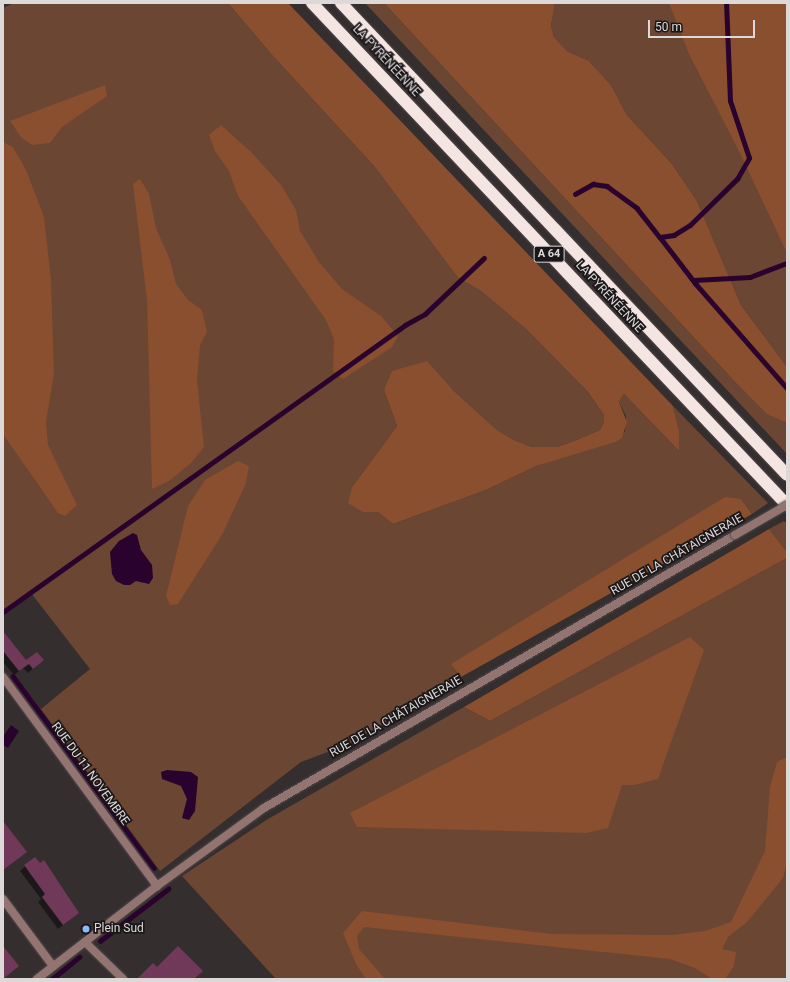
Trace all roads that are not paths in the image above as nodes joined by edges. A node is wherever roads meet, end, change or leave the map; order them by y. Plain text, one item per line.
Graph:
1 (312, 3) edge
2 (341, 3) edge
3 (787, 475) edge
4 (787, 505) edge
5 (3, 677) edge
6 (157, 886) junction
7 (3, 899) edge
8 (85, 942) junction
9 (53, 966) junction
10 (37, 979) edge
11 (123, 979) edge

1 - 4 highway, LA PYRÉNÉENNE / A 64
2 - 3 highway, LA PYRÉNÉENNE / A 64
4 - 6 street, RUE DE LA CHÂTAIGNERAIE, bridge
5 - 6 street, RUE DU 11 NOVEMBRE
6 - 8 street, RUE DE LA CHÂTAIGNERAIE
7 - 9 street
8 - 9 street, RUE DE LA CHÂTAIGNERAIE
8 - 11 street
9 - 10 street, RUE DE LA CHÂTAIGNERAIE

